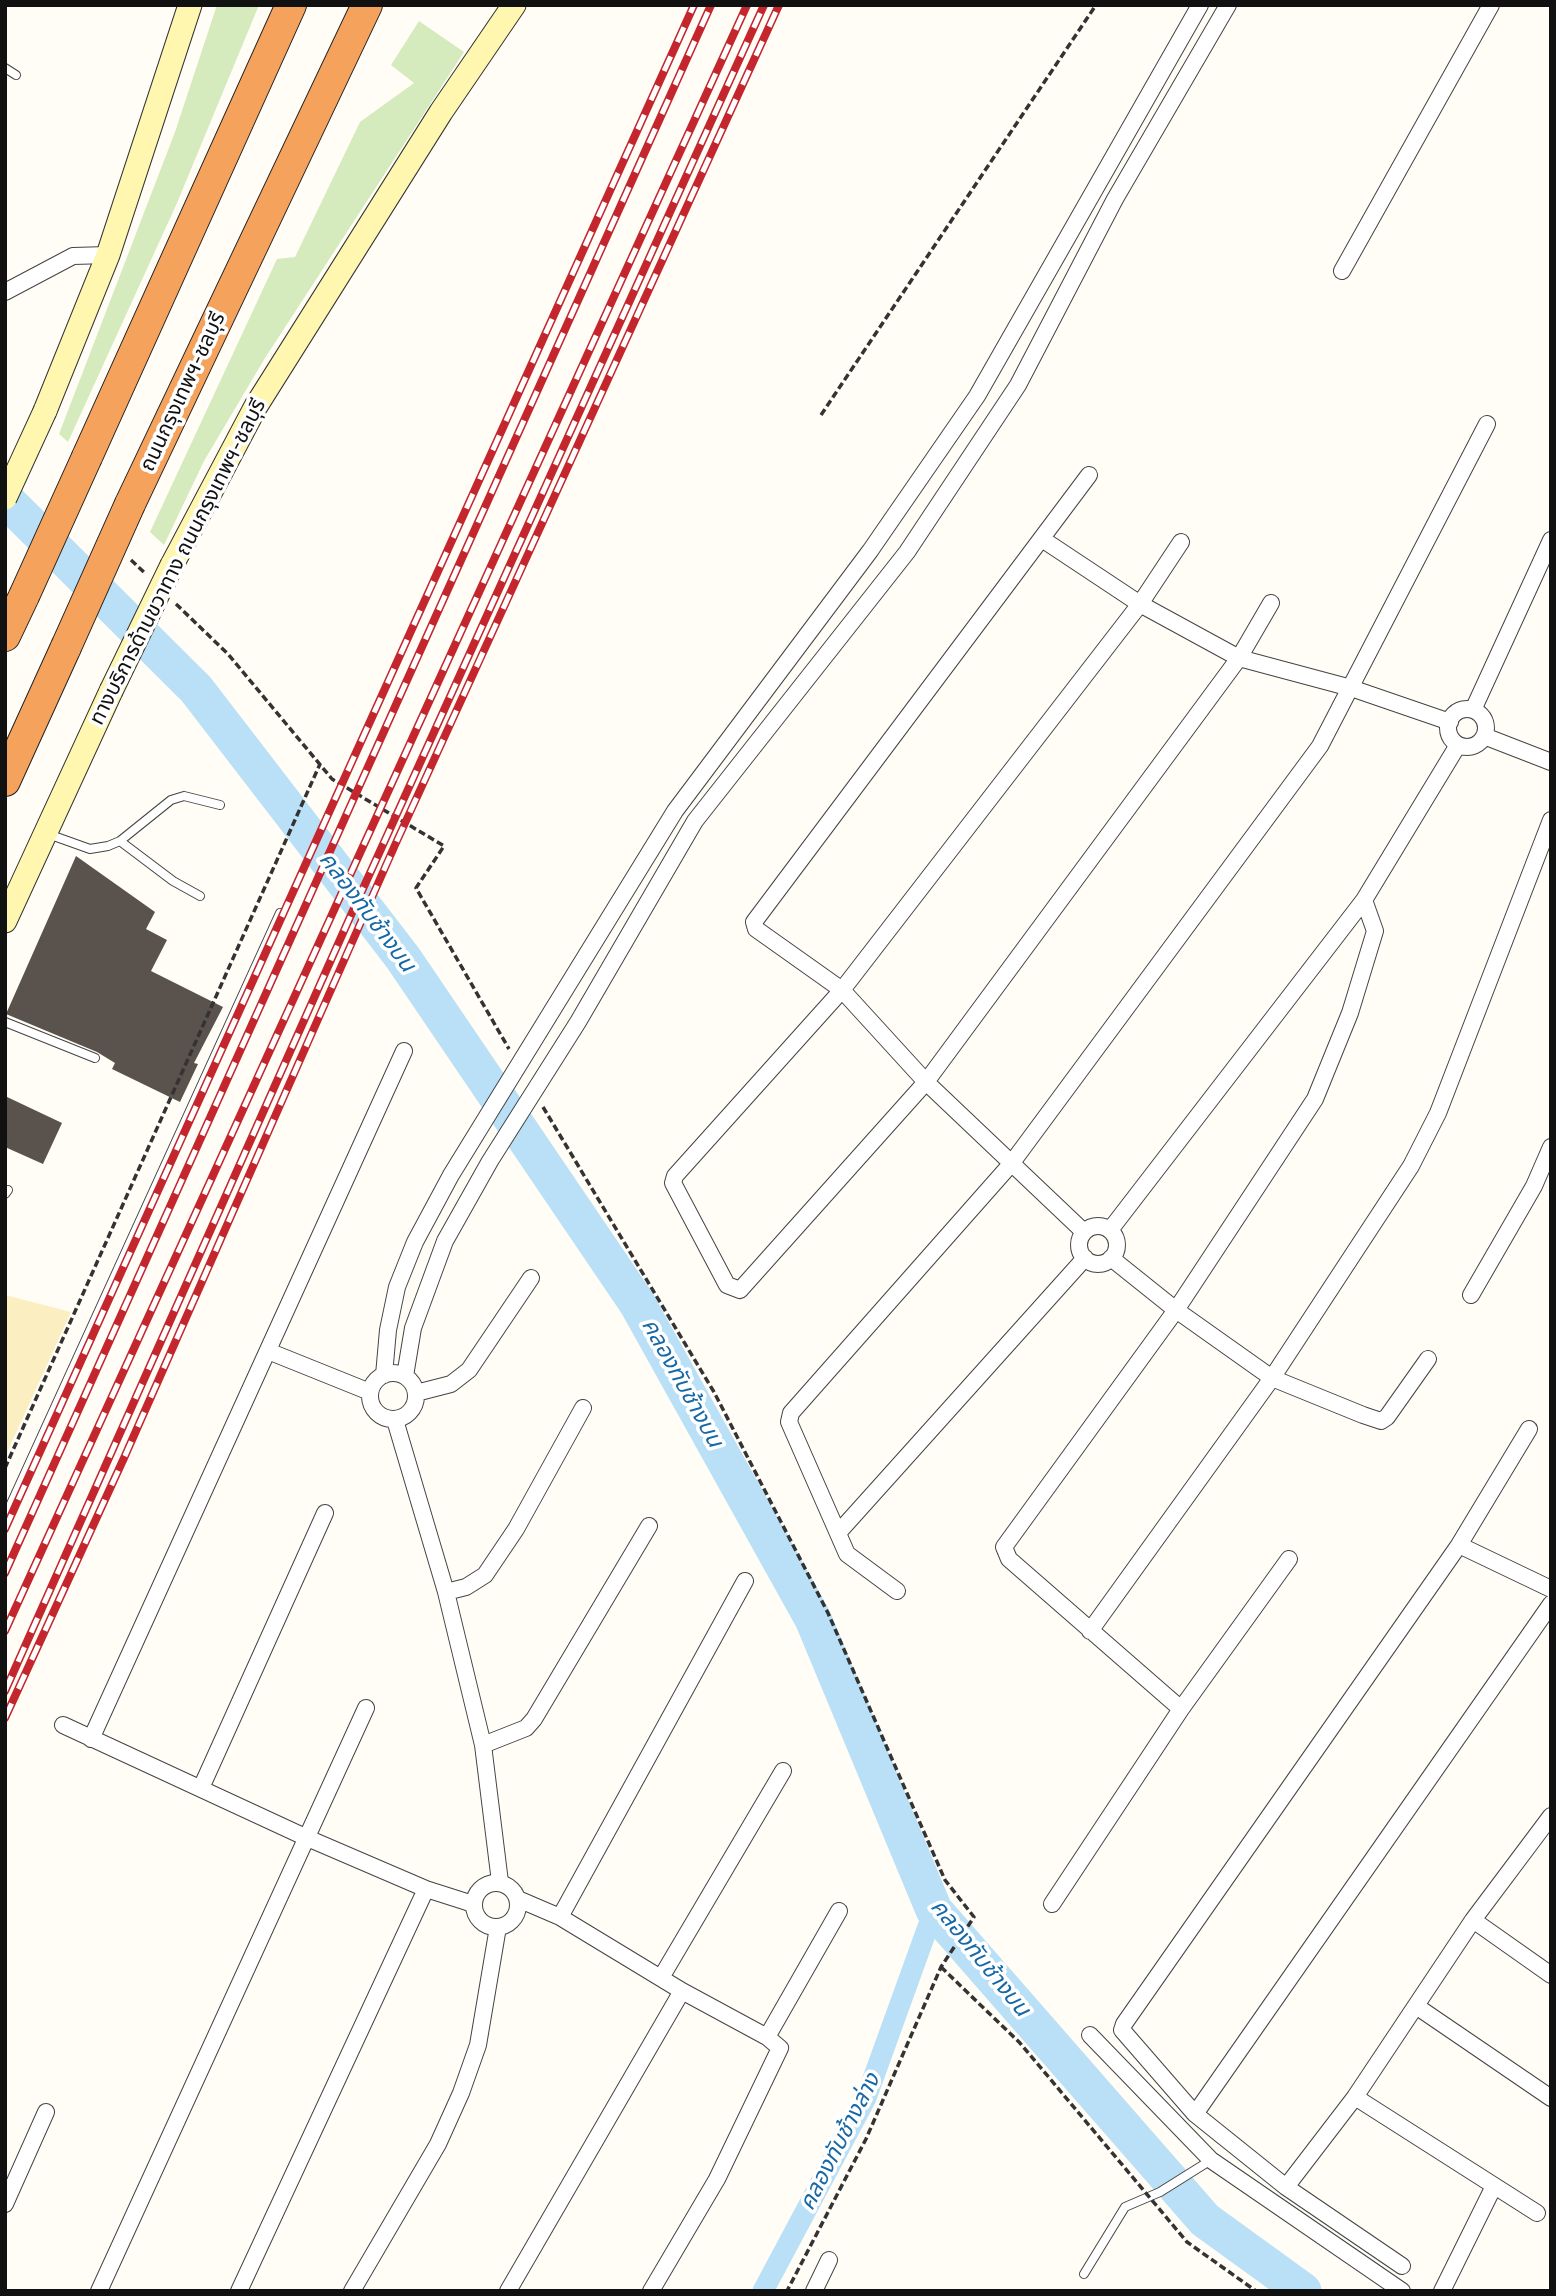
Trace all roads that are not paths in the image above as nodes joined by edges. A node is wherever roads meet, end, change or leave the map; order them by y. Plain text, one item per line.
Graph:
1 (190, 5) edge
2 (291, 5) edge
3 (366, 5) edge
4 (514, 5) edge
5 (1200, 5) edge
6 (1228, 5) edge
7 (1491, 5) edge
8 (5, 68) edge
9 (16, 75) dead end
10 (1073, 232) junction
11 (1093, 243) junction
12 (108, 255) junction
13 (1342, 271) dead end
14 (5, 292) edge
15 (1487, 424) dead end
16 (1089, 475) dead end
17 (5, 498) edge
18 (1042, 539) junction
19 (1551, 540) edge
20 (1181, 541) dead end
21 (870, 551) junction
22 (894, 569) junction
23 (1271, 603) dead end
24 (1140, 604) junction
25 (5, 636) edge
26 (1239, 658) junction
27 (1350, 688) junction
28 (1473, 710) junction
29 (1450, 722) junction
30 (1484, 736) junction
31 (1458, 745) junction
32 (1551, 762) edge
33 (5, 781) edge
34 (220, 805) dead end
35 (1551, 820) edge
36 (46, 833) junction
37 (120, 841) junction
38 (650, 852) junction
39 (666, 868) junction
40 (200, 896) dead end
41 (1364, 900) junction
42 (280, 913) dead end
43 (5, 921) edge
44 (842, 990) junction
45 (5, 1022) edge
46 (404, 1051) dead end
47 (95, 1058) dead end
48 (926, 1082) junction
49 (1551, 1147) edge
50 (1011, 1164) junction
51 (451, 1175) junction
52 (474, 1188) junction
53 (1110, 1230) junction
54 (1084, 1232) junction
55 (1085, 1258) junction
56 (1111, 1258) junction
57 (531, 1278) dead end
58 (1471, 1294) dead end
59 (1176, 1310) junction
60 (268, 1350) junction
61 (1428, 1359) dead end
62 (384, 1375) junction
63 (405, 1376) junction
64 (1272, 1378) junction
65 (370, 1392) junction
66 (416, 1393) junction
67 (583, 1408) dead end
68 (395, 1420) junction
69 (1529, 1429) dead end
70 (325, 1513) dead end
71 (5, 1517) edge
72 (649, 1526) dead end
73 (838, 1533) junction
74 (1459, 1545) junction
75 (1289, 1559) dead end
76 (745, 1581) dead end
77 (1551, 1589) edge
78 (897, 1591) dead end
79 (446, 1592) junction
80 (1551, 1604) edge
81 (1090, 1631) junction
82 (366, 1708) dead end
83 (1181, 1709) junction
84 (63, 1725) dead end
85 (91, 1739) junction
86 (483, 1745) junction
87 (783, 1771) dead end
88 (201, 1787) junction
89 (1548, 1827) edge
90 (305, 1837) junction
91 (500, 1882) junction
92 (426, 1889) junction
93 (518, 1899) junction
94 (473, 1904) junction
95 (1052, 1904) dead end
96 (839, 1910) dead end
97 (561, 1917) junction
98 (1473, 1920) junction
99 (498, 1927) junction
100 (1551, 1975) edge
101 (662, 1976) junction
102 (682, 1991) junction
103 (1416, 2006) junction
104 (1090, 2035) dead end
105 (767, 2037) junction
106 (1355, 2097) junction
107 (1551, 2098) edge
108 (46, 2112) dead end
109 (1195, 2114) junction
110 (1211, 2160) junction
111 (1493, 2186) junction
112 (1286, 2187) junction
113 (5, 2204) edge
114 (1537, 2213) dead end
115 (829, 2260) dead end
116 (1402, 2266) dead end
117 (1084, 2274) dead end
118 (99, 2291) edge
119 (239, 2291) edge
120 (352, 2291) edge
121 (509, 2291) edge
122 (651, 2291) edge
123 (814, 2291) edge
124 (1402, 2291) edge
125 (1442, 2291) edge

1 - 12 main road
2 - 25 highway, bridge
3 - 33 highway, ถนนกรุงเทพฯ-ชลบุรี, bridge
4 - 36 main road, ทางบริการด้านขวาทาง ถนนกรุงเทพฯ-ชลบุรี, bridge
5 - 10 street
6 - 11 street
7 - 13 street
8 - 9 lane
10 - 11 street
10 - 21 street
11 - 22 street
12 - 14 street
12 - 17 main road, bridge
15 - 27 street
16 - 18 street
18 - 24 street
18 - 44 street
19 - 28 street
20 - 24 street
21 - 22 street
21 - 38 street
22 - 39 street
23 - 26 street
24 - 26 street
24 - 44 street
26 - 27 street
26 - 48 street
27 - 29 street
27 - 50 street
28 - 29 street
28 - 30 street
29 - 31 street
30 - 31 street
30 - 32 street
31 - 41 street
34 - 37 lane
35 - 64 street
36 - 37 lane
36 - 43 main road, ทางบริการด้านขวาทาง ถนนกรุงเทพฯ-ชลบุรี
37 - 40 lane
38 - 39 street
38 - 51 street
39 - 52 street
41 - 53 street
41 - 59 street
42 - 71 lane
44 - 48 street
44 - 48 street
45 - 47 lane
46 - 60 street
48 - 50 street
49 - 58 street
50 - 54 street
50 - 73 street
51 - 52 street
51 - 62 street
52 - 63 street
53 - 54 street
53 - 56 street
54 - 55 street
55 - 56 street
55 - 73 street
56 - 59 street
57 - 66 street
59 - 64 street
59 - 81 street
60 - 65 street
60 - 85 street
61 - 64 street
62 - 63 street
62 - 65 street
63 - 66 street
64 - 81 street
65 - 68 street
66 - 68 street
67 - 79 street
68 - 79 street
69 - 74 street
70 - 88 street
72 - 86 street
73 - 78 street
74 - 77 street
74 - 109 street
75 - 83 street
76 - 97 street
79 - 86 street
80 - 109 street
81 - 83 street
82 - 90 street
83 - 95 street
84 - 85 street
85 - 88 street
86 - 91 street
87 - 101 street
88 - 90 street
89 - 98 street
90 - 92 street
90 - 118 street
91 - 93 street
91 - 94 street
92 - 94 street
92 - 119 street
93 - 97 street
93 - 99 street
94 - 99 street
96 - 105 street
97 - 101 street
98 - 100 street
98 - 103 street
99 - 120 street
101 - 102 street
102 - 105 street
102 - 121 street
103 - 106 street
103 - 107 street
104 - 110 street
105 - 122 street
106 - 111 street
106 - 112 street
108 - 113 street
109 - 112 street
110 - 117 lane
110 - 124 street
111 - 114 street
111 - 125 street
112 - 116 street
115 - 123 street

